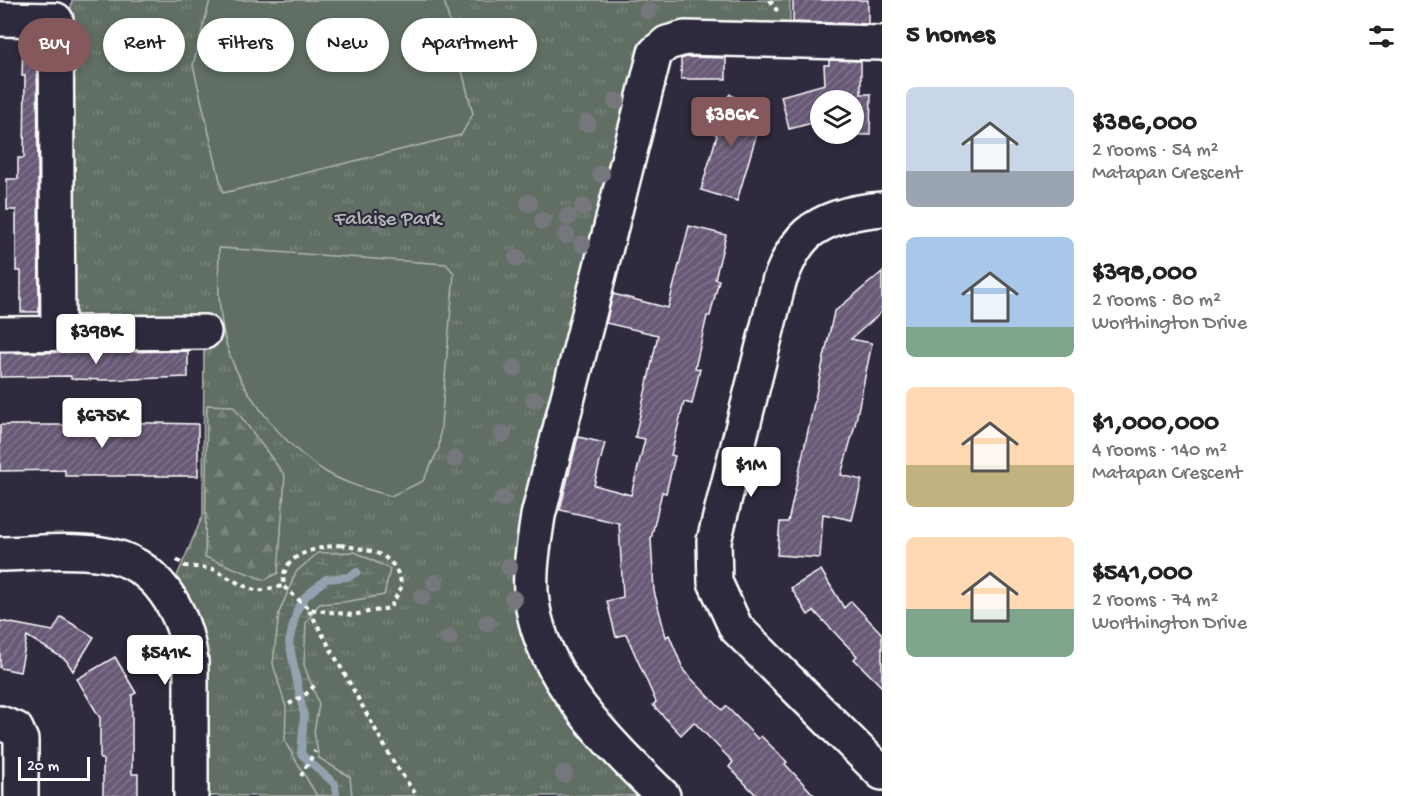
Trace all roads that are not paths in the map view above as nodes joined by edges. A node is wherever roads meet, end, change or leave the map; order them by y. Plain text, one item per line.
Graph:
1 (0, 20) edge
2 (882, 43) edge
3 (882, 209) edge
4 (204, 332) dead end
5 (58, 333) junction
6 (0, 334) edge
7 (0, 554) edge
8 (0, 723) edge
9 (882, 773) edge
10 (21, 796) edge
11 (191, 796) edge
12 (663, 796) edge

1 - 5 street
2 - 12 street
3 - 9 street
4 - 5 street
5 - 6 street
7 - 11 street
8 - 10 street

